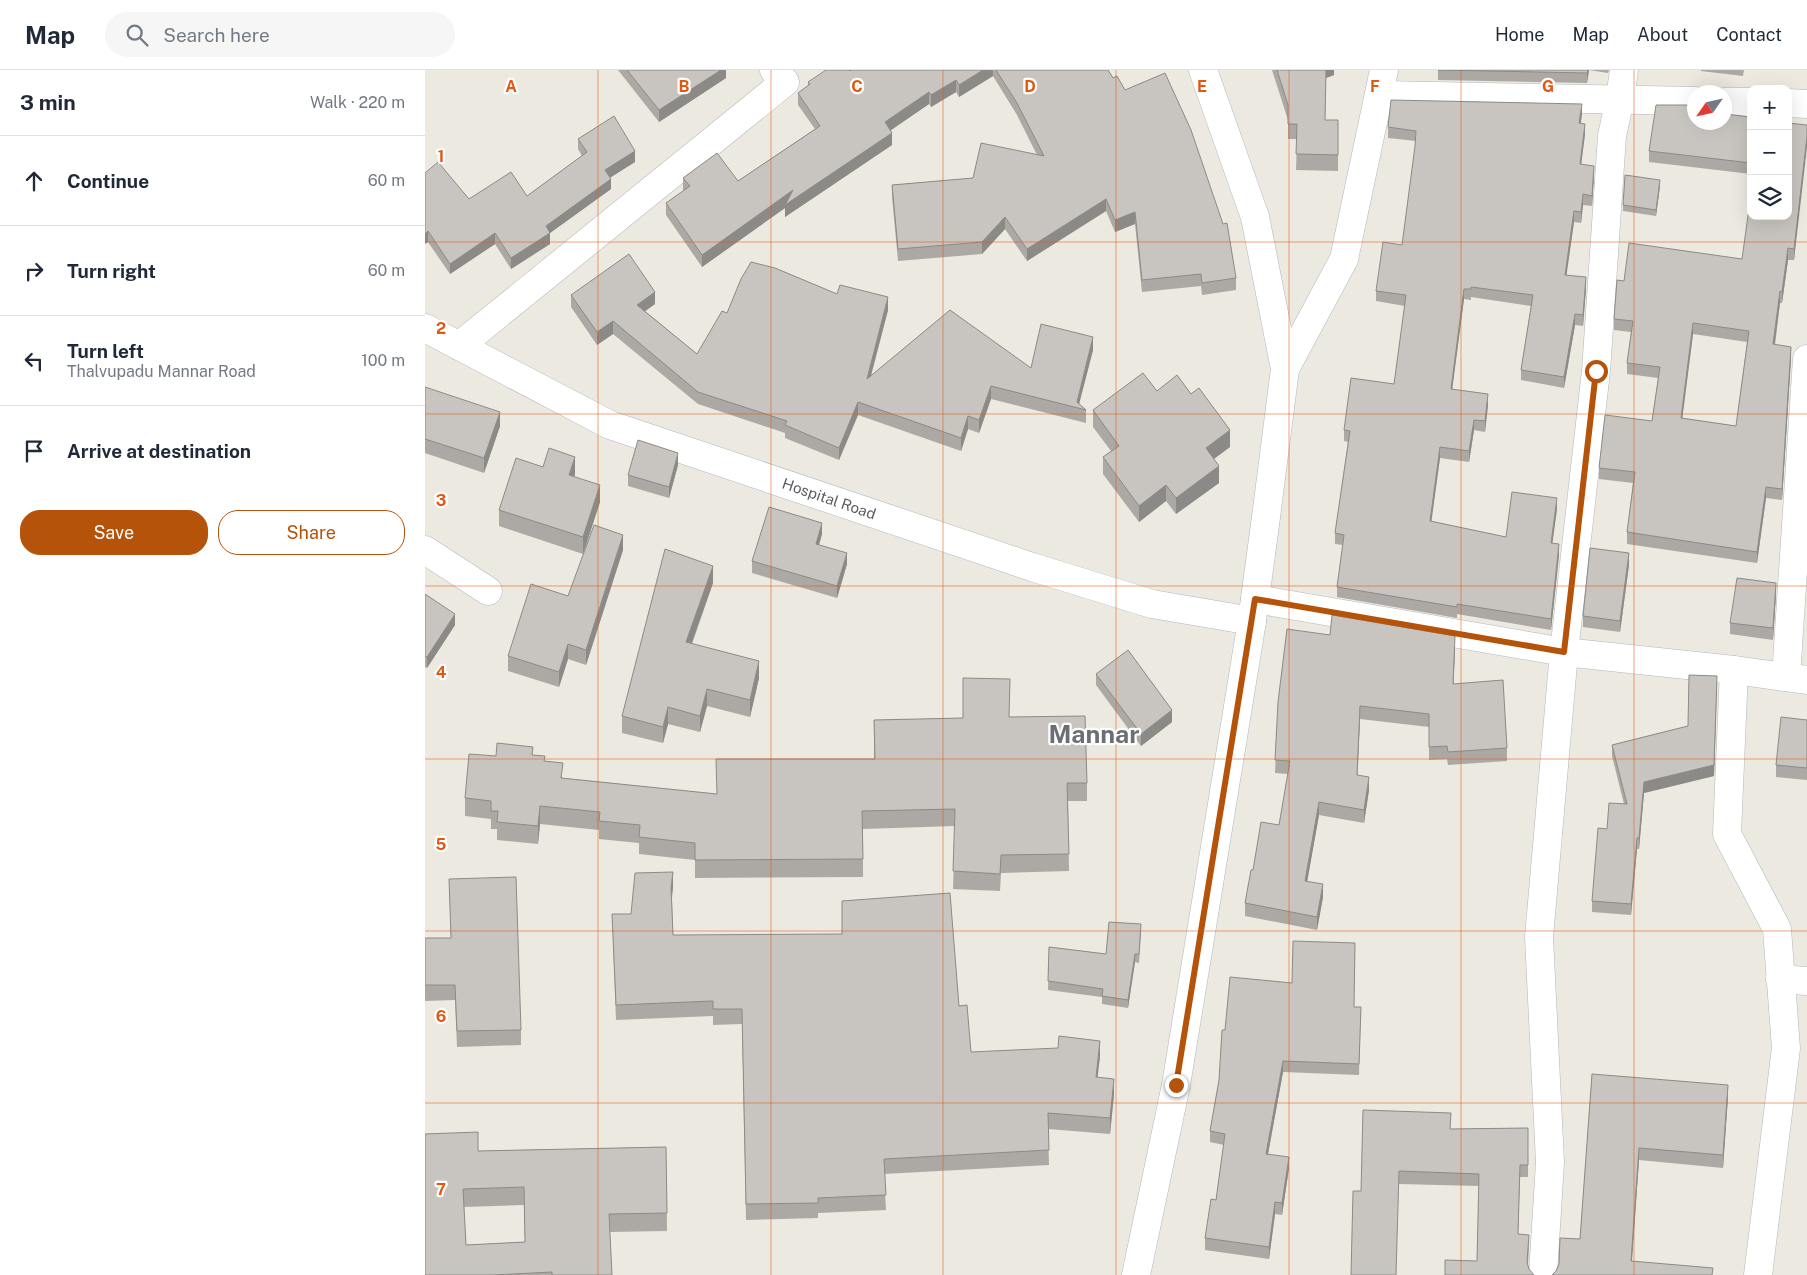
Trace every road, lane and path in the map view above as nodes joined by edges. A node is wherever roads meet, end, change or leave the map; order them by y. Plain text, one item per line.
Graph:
1 (1203, 70) edge
2 (1624, 70) edge
3 (787, 74) edge
4 (1382, 82) edge
5 (1620, 99) junction
6 (1687, 101) edge
7 (1732, 102) edge
8 (1747, 102) edge
9 (1792, 103) edge
10 (1807, 104) edge
11 (425, 328) edge
12 (459, 346) junction
13 (1807, 359) edge
14 (1285, 369) junction
15 (1805, 430) edge
16 (425, 550) edge
17 (488, 591) dead end
18 (1253, 610) junction
19 (1564, 652) junction
20 (1734, 670) junction
21 (1797, 679) edge
22 (1780, 979) junction
23 (1807, 981) edge
24 (1136, 1275) edge
25 (1543, 1275) edge
26 (1758, 1275) edge

1 - 14 street
2 - 5 street
3 - 12 street
4 - 5 street
4 - 14 street
5 - 6 street
5 - 19 street
7 - 8 street
9 - 10 street
11 - 12 street, Hospital Road
12 - 18 street, Hospital Road
13 - 15 street
14 - 18 street
15 - 21 street
16 - 17 street
18 - 19 street, Hospital Road
18 - 24 street
19 - 20 street, Hospital Road
19 - 25 street
20 - 21 street, Hospital Road
20 - 22 street
22 - 23 street
22 - 26 street

